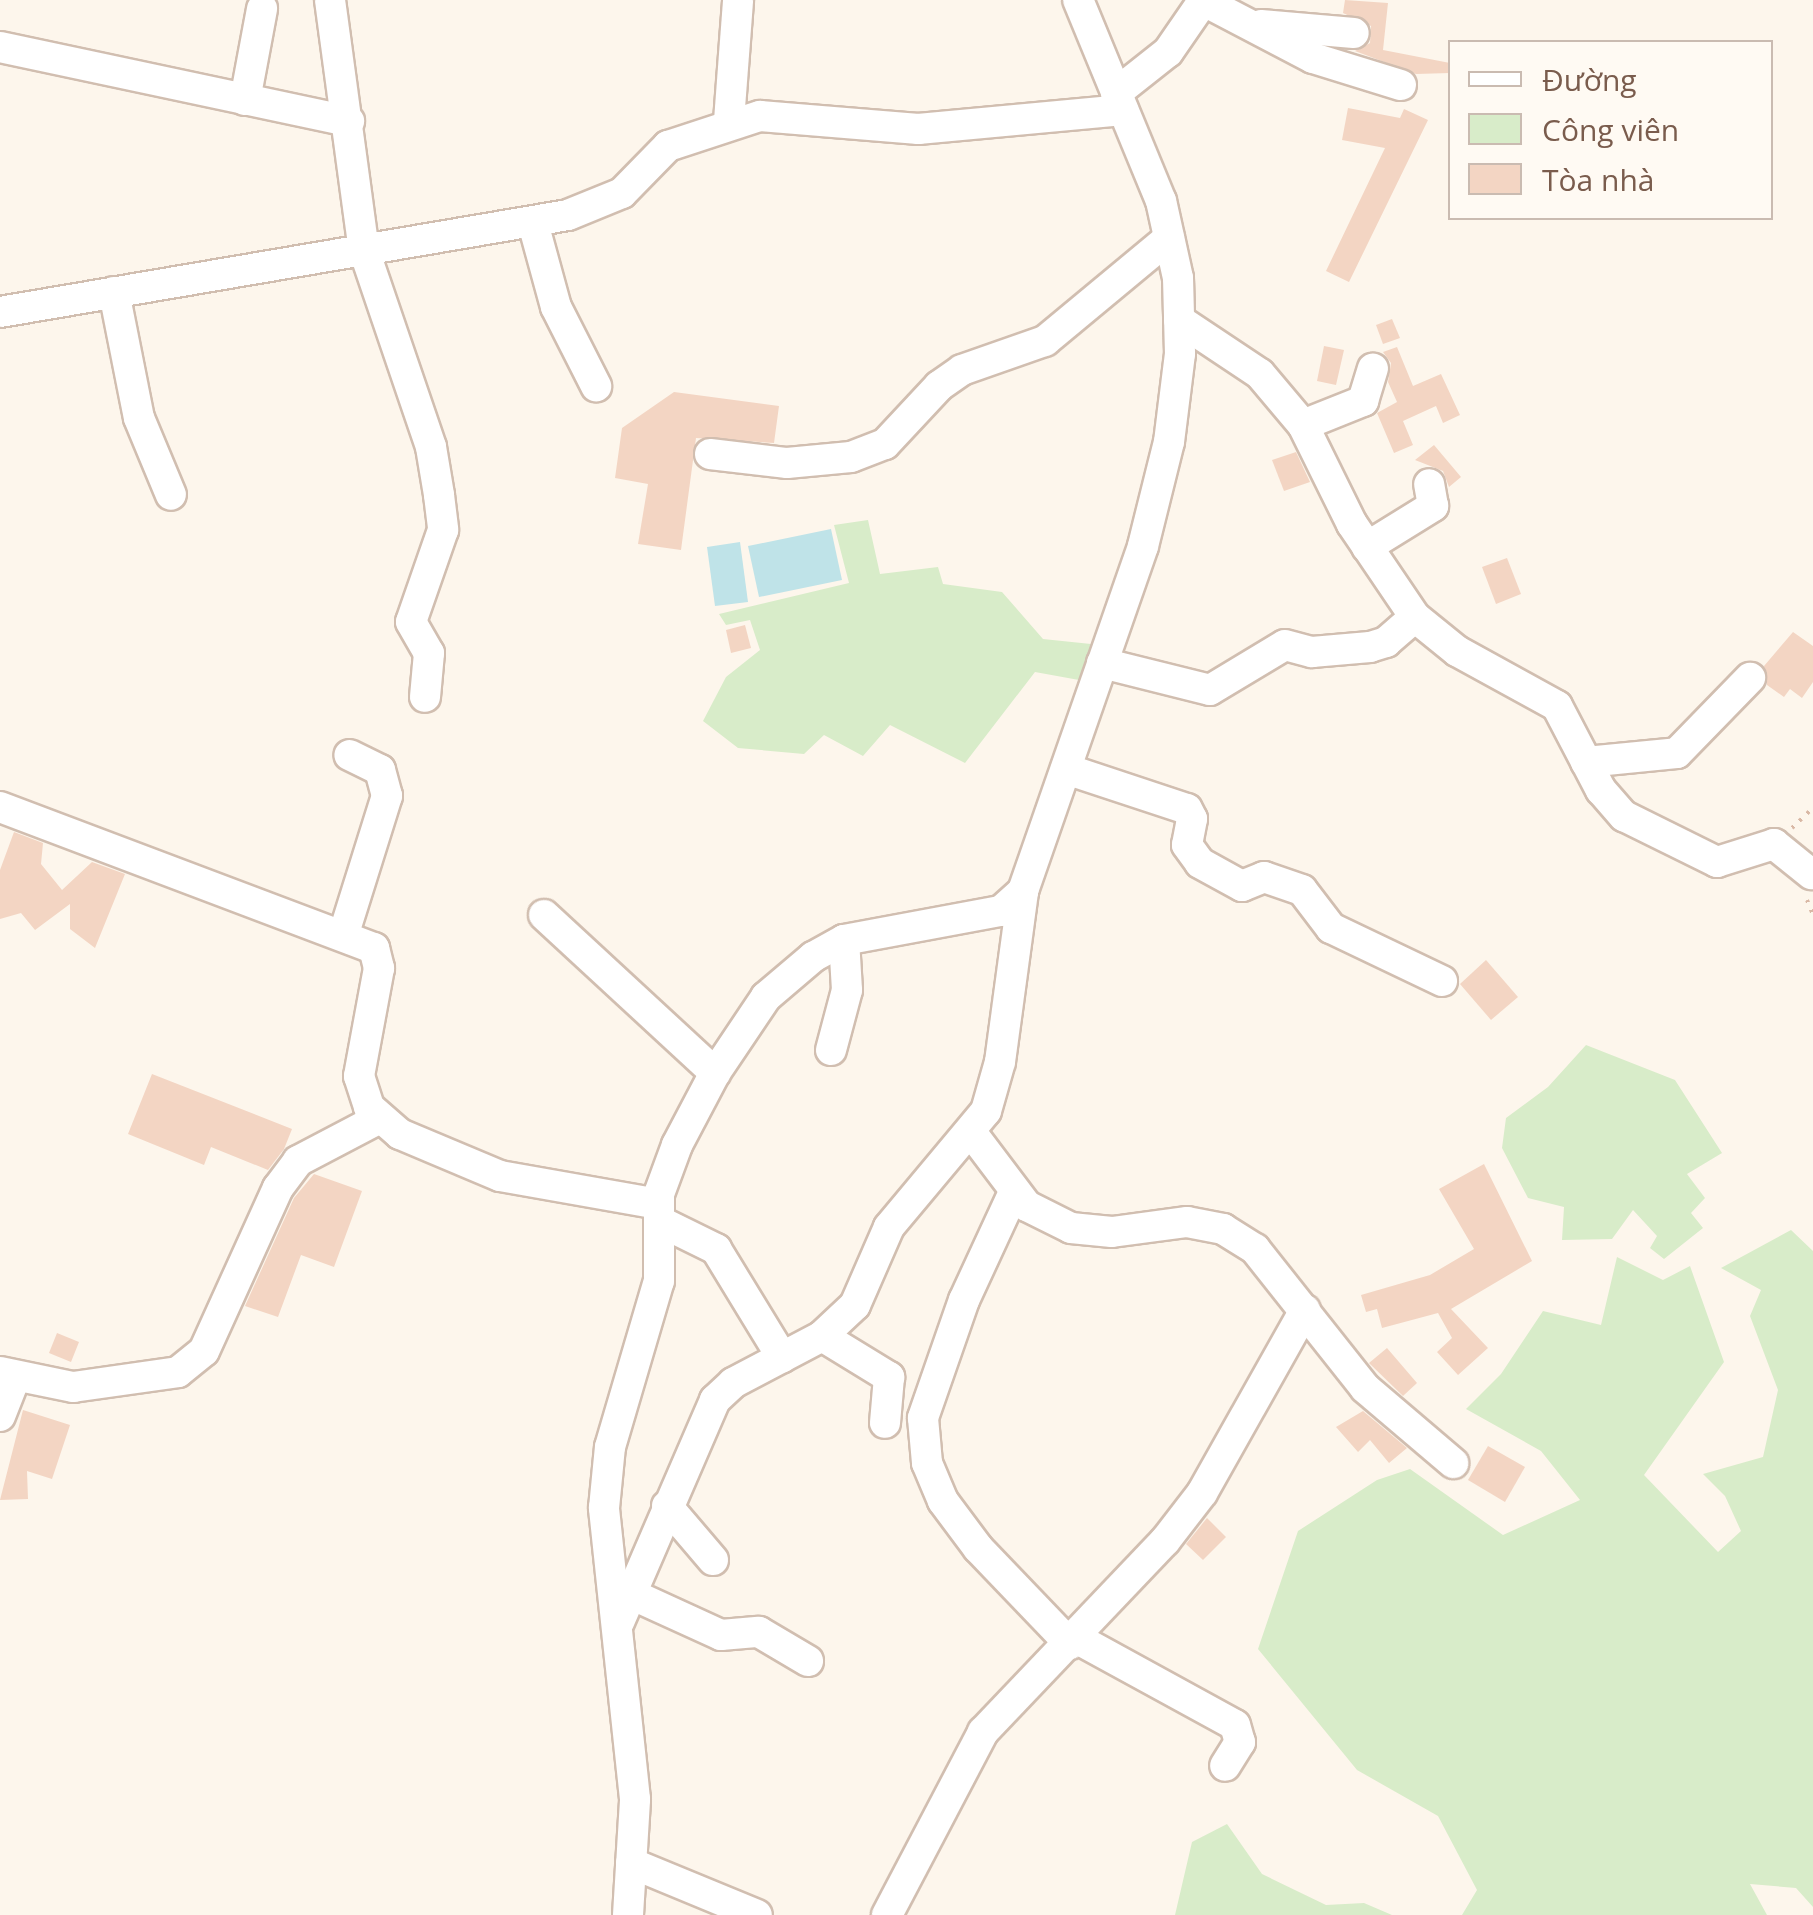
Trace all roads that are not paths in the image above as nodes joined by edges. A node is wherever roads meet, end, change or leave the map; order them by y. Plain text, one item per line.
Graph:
1 (330, 0) edge
2 (738, 0) edge
3 (1078, 0) edge
4 (1202, 0) edge
5 (262, 8) dead end
6 (1243, 23) junction
7 (1354, 33) dead end
8 (0, 47) edge
9 (1402, 85) dead end
10 (245, 100) junction
11 (1120, 102) junction
12 (348, 121) junction
13 (729, 121) junction
14 (533, 223) junction
15 (1169, 238) junction
16 (364, 250) junction
17 (114, 292) junction
18 (0, 312) edge
19 (1179, 320) junction
20 (1373, 368) dead end
21 (596, 386) dead end
22 (1303, 425) junction
23 (710, 454) dead end
24 (1429, 484) dead end
25 (170, 495) dead end
26 (1368, 547) junction
27 (1415, 617) junction
28 (1102, 663) junction
29 (1750, 678) dead end
30 (425, 697) dead end
31 (349, 755) dead end
32 (1586, 762) junction
33 (1066, 768) junction
34 (0, 807) edge
35 (1812, 874) edge
36 (1023, 892) junction
37 (544, 916) dead end
38 (344, 933) junction
39 (844, 940) junction
40 (1442, 981) dead end
41 (832, 1050) dead end
42 (714, 1072) junction
43 (378, 1119) junction
44 (971, 1132) junction
45 (1014, 1192) junction
46 (659, 1213) junction
47 (1302, 1306) junction
48 (822, 1336) junction
49 (782, 1356) junction
50 (7, 1375) edge
51 (0, 1416) edge
52 (886, 1423) dead end
53 (1453, 1463) dead end
54 (667, 1506) junction
55 (712, 1560) dead end
56 (624, 1608) junction
57 (1070, 1640) junction
58 (808, 1661) dead end
59 (1225, 1766) dead end
60 (631, 1863) junction
61 (628, 1915) edge
62 (757, 1915) edge
63 (887, 1915) edge

1 - 12 street
2 - 13 street
3 - 11 street
4 - 6 street
4 - 11 street
5 - 10 street
6 - 7 street
6 - 9 street
8 - 10 street
10 - 12 street
11 - 13 street
11 - 15 street
12 - 16 street
13 - 14 street
14 - 16 street
14 - 21 street
15 - 19 street
15 - 23 street
16 - 17 street
16 - 30 street
17 - 18 street
17 - 25 street
19 - 22 street
19 - 28 street
20 - 22 street
22 - 26 street
24 - 26 street
26 - 27 street
27 - 28 street
27 - 32 street
28 - 33 street
29 - 32 street
31 - 38 street
32 - 35 street
33 - 36 street
33 - 40 street
34 - 38 street
36 - 39 street
36 - 44 street
37 - 42 street
38 - 43 street
39 - 41 street
39 - 42 street
42 - 46 street
43 - 46 street
43 - 50 street
44 - 45 street
44 - 48 street
45 - 47 street
45 - 57 street
46 - 49 street
46 - 56 street
47 - 53 street
47 - 57 street
48 - 49 street
48 - 52 street
49 - 54 street
50 - 51 street
54 - 55 street
54 - 56 street
56 - 58 street
56 - 60 street
57 - 59 street
57 - 63 street
60 - 61 street
60 - 62 street

